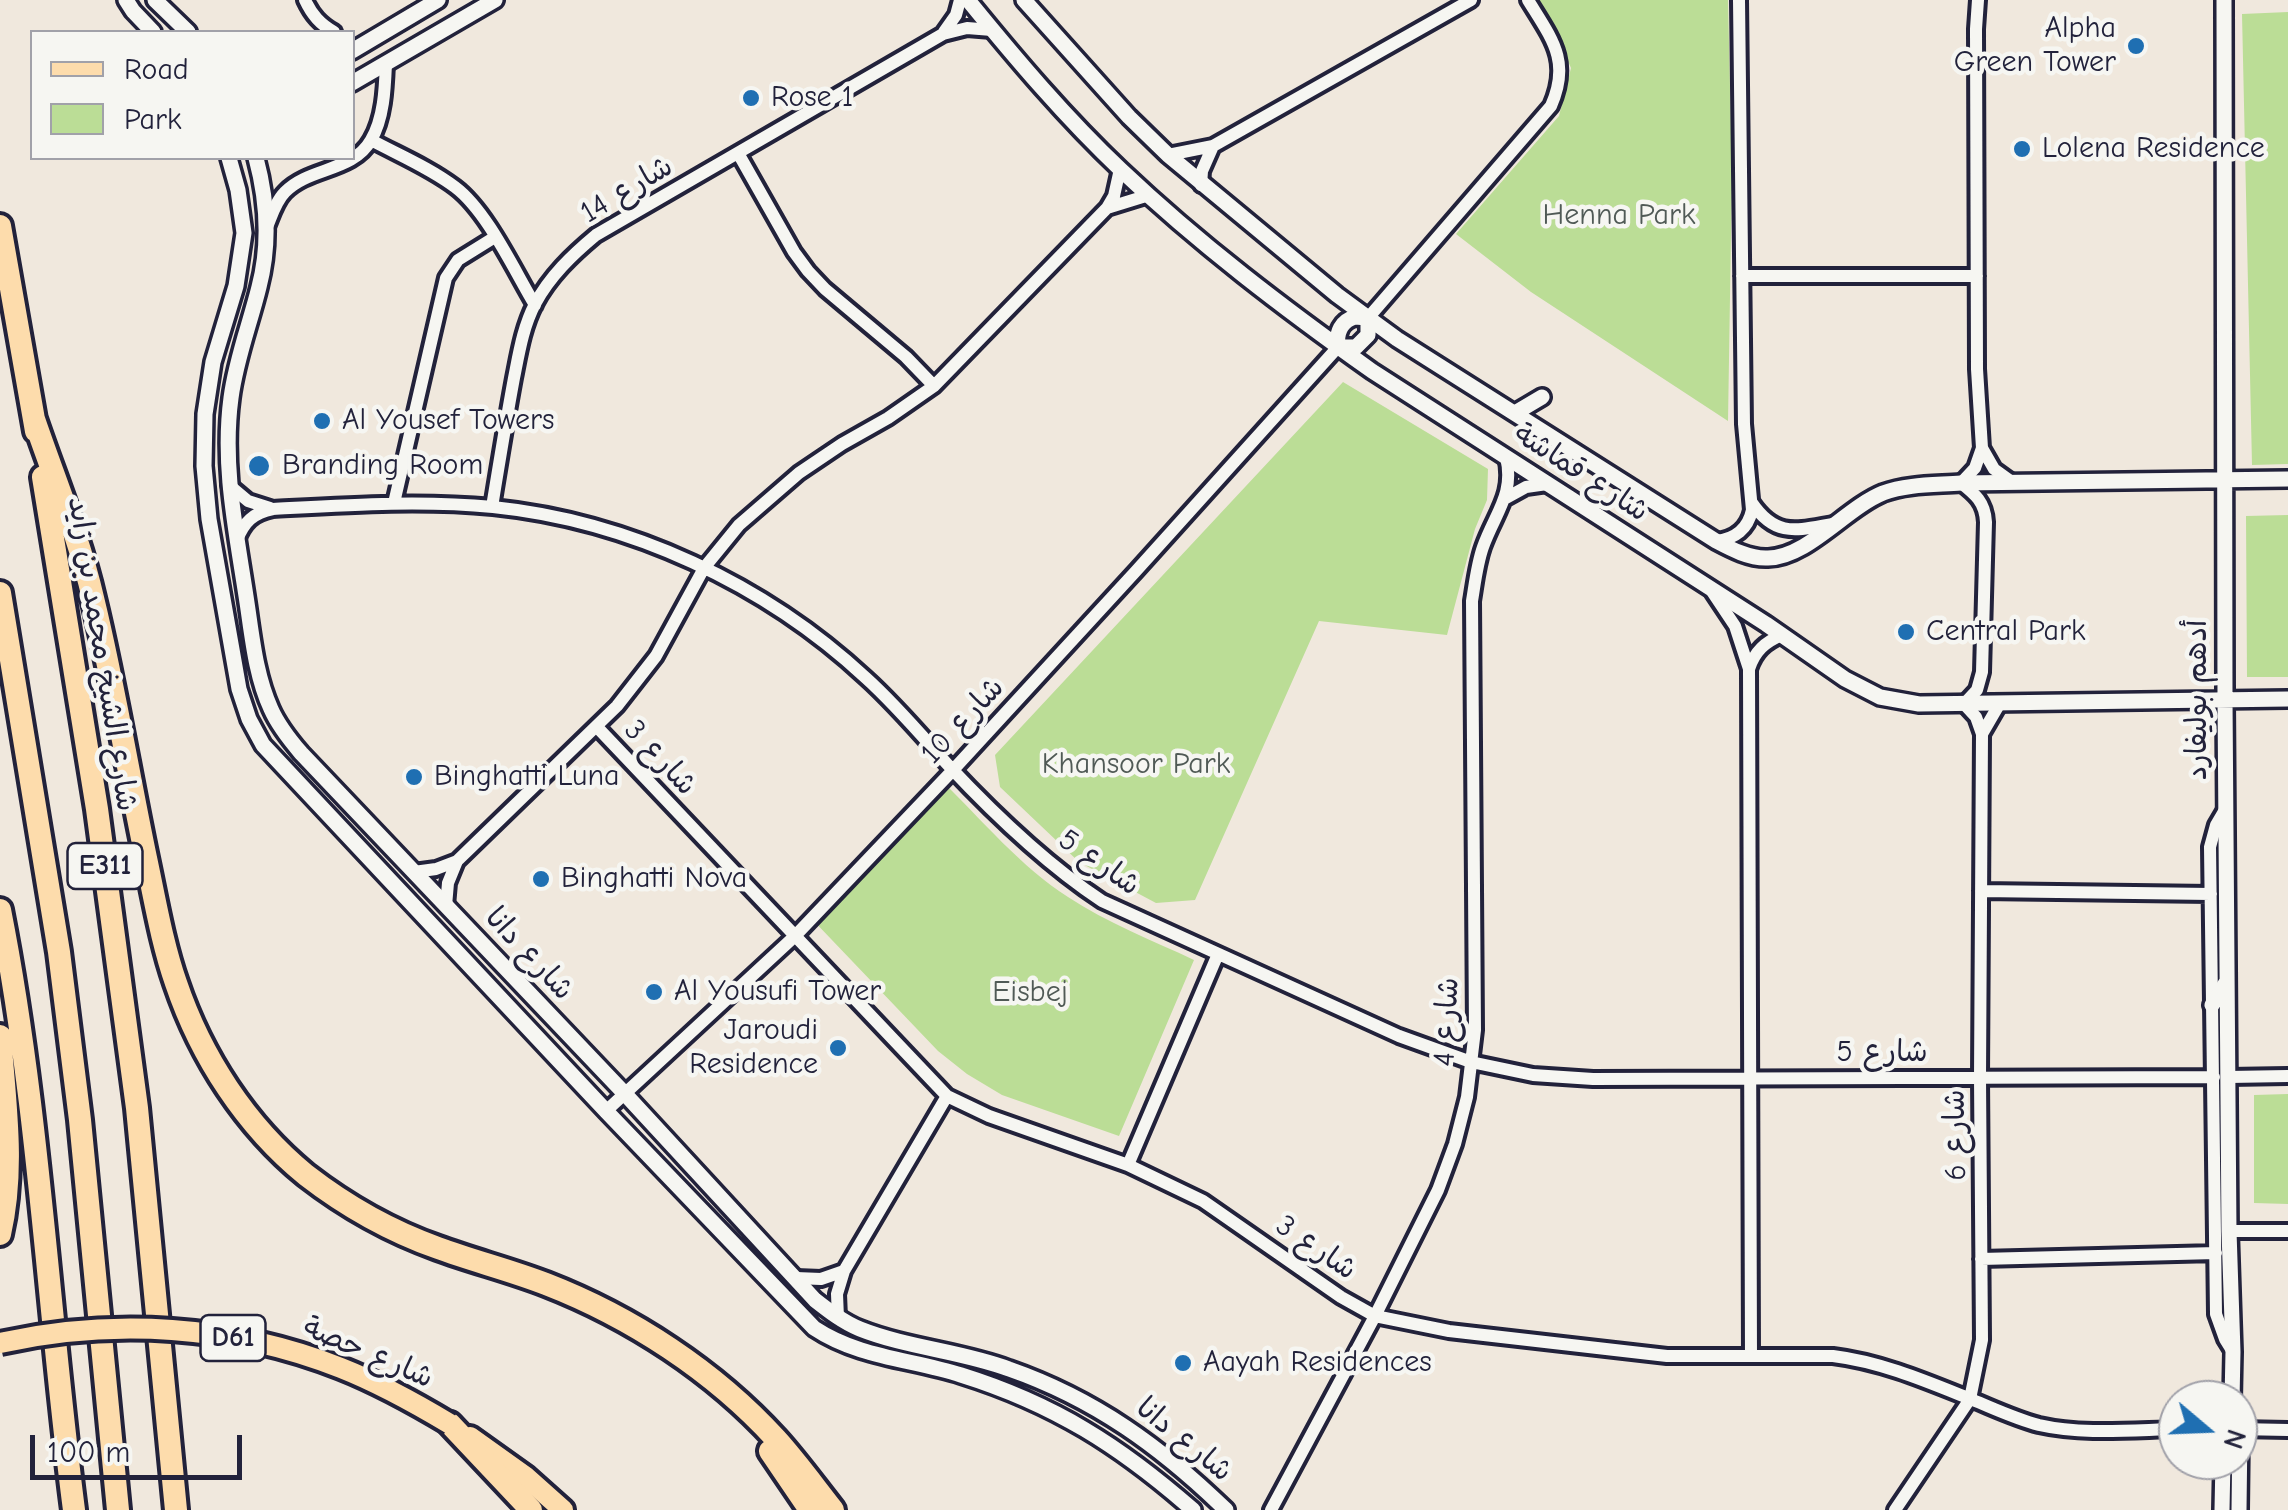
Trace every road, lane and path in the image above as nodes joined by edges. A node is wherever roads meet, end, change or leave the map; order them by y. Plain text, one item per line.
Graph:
1 (126, 0) edge
2 (155, 0) edge
3 (305, 0) edge
4 (438, 0) edge
5 (495, 0) edge
6 (960, 0) edge
7 (968, 0) edge
8 (1470, 0) edge
9 (1528, 0) edge
10 (1738, 0) edge
11 (1978, 0) edge
12 (2224, 0) edge
13 (1031, 4) edge
14 (151, 30) edge
15 (186, 30) edge
16 (332, 30) edge
17 (992, 30) junction
18 (942, 34) junction
19 (357, 44) edge
20 (386, 63) junction
21 (355, 81) edge
22 (372, 140) junction
23 (1213, 146) junction
24 (738, 153) junction
25 (1168, 155) junction
26 (355, 156) edge
27 (230, 160) edge
28 (256, 160) edge
29 (350, 160) edge
30 (1120, 169) junction
31 (1202, 185) junction
32 (1149, 195) junction
33 (1106, 208) junction
34 (0, 226) edge
35 (266, 229) junction
36 (495, 237) junction
37 (1742, 276) junction
38 (1977, 276) junction
39 (534, 305) junction
40 (1368, 318) junction
41 (1338, 346) junction
42 (934, 386) junction
43 (1542, 398) dead end
44 (1514, 413) junction
45 (34, 419) junction
46 (1982, 448) junction
47 (1506, 457) junction
48 (2288, 479) edge
49 (2226, 480) junction
50 (2013, 482) junction
51 (1961, 483) junction
52 (1547, 484) junction
53 (229, 485) junction
54 (1506, 498) junction
55 (394, 503) junction
56 (1752, 503) junction
57 (492, 507) junction
58 (273, 508) junction
59 (1836, 523) junction
60 (238, 540) junction
61 (1716, 541) junction
62 (704, 568) junction
63 (1710, 588) junction
64 (0, 593) edge
65 (1782, 635) junction
66 (1749, 669) junction
67 (2288, 699) edge
68 (2225, 700) junction
69 (1964, 704) junction
70 (2000, 704) junction
71 (597, 727) junction
72 (1982, 734) junction
73 (953, 770) junction
74 (2226, 808) junction
75 (457, 861) junction
76 (414, 872) junction
77 (1981, 891) junction
78 (2211, 894) junction
79 (446, 906) junction
80 (0, 910) edge
81 (795, 936) junction
82 (1218, 954) junction
83 (2228, 980) junction
84 (2212, 1004) junction
85 (0, 1036) edge
86 (1471, 1062) junction
87 (2288, 1076) edge
88 (2221, 1077) junction
89 (1750, 1078) junction
90 (1980, 1078) junction
91 (626, 1096) junction
92 (947, 1096) junction
93 (606, 1112) junction
94 (2214, 1136) junction
95 (1128, 1165) junction
96 (2229, 1168) junction
97 (2229, 1231) junction
98 (2288, 1231) edge
99 (0, 1234) edge
100 (2216, 1253) junction
101 (1980, 1258) junction
102 (844, 1271) junction
103 (796, 1278) junction
104 (1375, 1316) junction
105 (838, 1318) junction
106 (0, 1343) edge
107 (2234, 1352) junction
108 (1751, 1356) junction
109 (2233, 1380) edge
110 (724, 1390) junction
111 (1970, 1399) junction
112 (450, 1424) junction
113 (2258, 1429) edge
114 (2158, 1430) edge
115 (2288, 1430) edge
116 (2223, 1480) edge
117 (2239, 1480) edge
118 (74, 1510) edge
119 (118, 1510) edge
120 (176, 1510) edge
121 (531, 1510) edge
122 (562, 1510) edge
123 (810, 1510) edge
124 (833, 1510) edge
125 (1193, 1510) edge
126 (1226, 1510) edge
127 (1271, 1510) edge
128 (1895, 1510) edge
129 (2222, 1510) edge
130 (2239, 1510) edge

1 - 14 street
2 - 15 street
3 - 16 street
4 - 19 street
5 - 20 street
6 - 18 street
7 - 17 street, شارع قماشة
8 - 23 street
9 - 40 street
10 - 37 street
11 - 38 street
12 - 49 street, أدهم بوليفارد
13 - 25 street, شارع قماشة
17 - 18 street, شارع 14
17 - 30 street, شارع قماشة
18 - 24 street, شارع 14
20 - 21 street
20 - 22 street
22 - 26 street
22 - 36 street
23 - 25 street
23 - 31 street
24 - 39 street, شارع 14
24 - 42 street
25 - 31 street, شارع قماشة
27 - 93 street, شارع دانا
28 - 35 street, شارع دانا
29 - 35 street
30 - 32 street, شارع قماشة
30 - 33 street
31 - 40 street, شارع قماشة
32 - 33 street
32 - 41 street, شارع قماشة
33 - 42 street
34 - 45 highway, شارع الشيخ محمد بن زايد / E311
35 - 53 street, شارع دانا
36 - 39 street
36 - 55 street
37 - 38 street
37 - 56 street
38 - 46 street
39 - 57 street, شارع 14
40 - 41 street
40 - 41 street
40 - 44 street, شارع قماشة
41 - 47 street, شارع قماشة
41 - 73 street, شارع 10
42 - 62 street
43 - 44 street
44 - 61 street, شارع قماشة
45 - 110 highway
45 - 120 highway, شارع الشيخ محمد بن زايد / E311
46 - 50 street
46 - 51 street
47 - 52 street, شارع قماشة
47 - 54 street, شارع 4
48 - 49 street, شارع قماشة
49 - 50 street, شارع قماشة
49 - 68 street, أدهم بوليفارد
50 - 51 street, شارع قماشة
51 - 59 street, شارع قماشة
51 - 69 street
52 - 54 street
52 - 63 street, شارع قماشة
53 - 58 street, شارع 5
53 - 60 street, شارع دانا
54 - 86 street, شارع 4
55 - 57 street, شارع 5
55 - 58 street, شارع 5
56 - 59 street
56 - 61 street
57 - 62 street, شارع 5
58 - 60 street
59 - 61 street, شارع قماشة
60 - 76 street, شارع دانا
62 - 71 street
62 - 73 street, شارع 5
63 - 65 street, شارع قماشة
63 - 66 street
64 - 119 highway, E311
65 - 66 street
65 - 69 street, شارع قماشة
66 - 89 street
67 - 68 street, شارع قماشة
68 - 70 street, شارع قماشة
68 - 74 street, أدهم بوليفارد
69 - 70 street, شارع قماشة
69 - 72 street
70 - 72 street
71 - 75 street
71 - 81 street, شارع 3
72 - 77 street, شارع 6
73 - 81 street, شارع 10
73 - 82 street, شارع 5
74 - 78 street
74 - 83 street, أدهم بوليفارد
75 - 76 street
75 - 79 street
76 - 79 street, شارع دانا
77 - 78 street
77 - 90 street, شارع 6
78 - 84 street
79 - 91 street, شارع دانا
80 - 118 highway
81 - 91 street, شارع 10
81 - 92 street, شارع 3
82 - 86 street, شارع 5
82 - 95 street
83 - 84 street
83 - 88 street, أدهم بوليفارد
84 - 88 street
85 - 99 highway
86 - 89 street, شارع 5
86 - 104 street, شارع 4
87 - 88 street, شارع 5
88 - 90 street, شارع 5
88 - 94 street
88 - 96 street, أدهم بوليفارد
89 - 90 street, شارع 5
89 - 108 street
90 - 101 street, شارع 6
91 - 93 street, شارع 10
91 - 103 street, شارع دانا
92 - 95 street, شارع 3
92 - 102 street
93 - 125 street, شارع دانا
94 - 96 street
94 - 100 street
95 - 104 street, شارع 3
96 - 97 street, أدهم بوليفارد
97 - 98 street
97 - 107 street, أدهم بوليفارد
100 - 101 street
100 - 107 street
101 - 111 street, شارع 6
102 - 103 street
102 - 105 street
103 - 105 street, شارع دانا
104 - 108 street, شارع 3
104 - 127 street, شارع 4
105 - 126 street, شارع دانا
106 - 112 main road, شارع حصة / D61, bridge
107 - 109 street, أدهم بوليفارد
108 - 111 street, شارع 3
110 - 123 highway
110 - 124 highway
111 - 114 street, شارع 3
111 - 128 street, شارع 6
112 - 121 highway
112 - 122 main road, شارع حصة / D61
113 - 115 street
116 - 129 street
117 - 130 street

